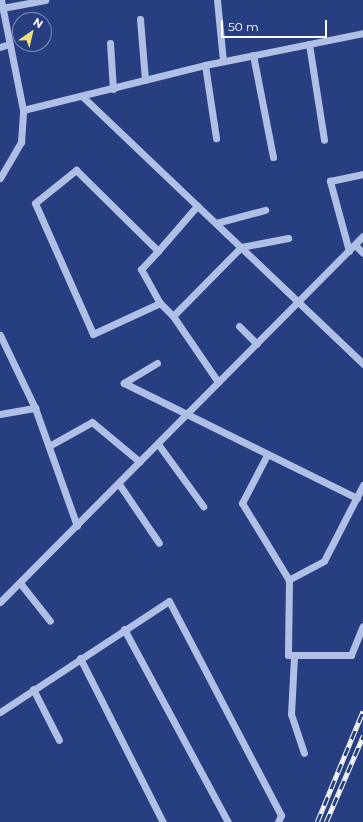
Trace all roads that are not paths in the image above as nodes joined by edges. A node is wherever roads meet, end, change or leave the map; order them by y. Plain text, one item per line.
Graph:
1 (0, 0) edge
2 (45, 0) edge
3 (217, 0) edge
4 (2, 8) junction
5 (140, 19) dead end
6 (363, 33) edge
7 (110, 43) dead end
8 (9, 44) junction
9 (309, 44) junction
10 (0, 47) edge
11 (253, 55) junction
12 (223, 61) junction
13 (205, 65) junction
14 (145, 80) junction
15 (113, 89) junction
16 (83, 97) junction
17 (24, 110) junction
18 (216, 138) dead end
19 (324, 140) dead end
20 (273, 157) dead end
21 (363, 174) edge
22 (0, 178) edge
23 (197, 206) junction
24 (266, 210) dead end
25 (216, 223) junction
26 (363, 236) edge
27 (288, 238) dead end
28 (355, 245) junction
29 (241, 247) junction
30 (158, 251) junction
31 (348, 251) junction
32 (363, 253) edge
33 (299, 302) junction
34 (160, 303) junction
35 (173, 316) junction
36 (239, 326) dead end
37 (0, 335) edge
38 (257, 344) junction
39 (157, 363) dead end
40 (363, 364) edge
41 (218, 382) junction
42 (35, 408) junction
43 (0, 414) edge
44 (188, 414) junction
45 (158, 444) junction
46 (49, 446) junction
47 (267, 455) junction
48 (140, 462) junction
49 (119, 484) junction
50 (363, 485) edge
51 (357, 498) junction
52 (203, 506) dead end
53 (77, 526) junction
54 (159, 543) dead end
55 (289, 580) junction
56 (20, 583) junction
57 (0, 602) edge
58 (50, 621) dead end
59 (363, 626) edge
60 (124, 629) junction
61 (294, 657) junction
62 (80, 658) junction
63 (33, 689) junction
64 (0, 712) edge
65 (60, 740) dead end
66 (304, 753) dead end
67 (163, 822) edge
68 (228, 822) edge
69 (278, 822) edge

1 - 4 street
2 - 4 street
3 - 12 street
4 - 8 street
5 - 14 street
6 - 9 street
7 - 15 street
8 - 10 street
8 - 17 street
9 - 11 street
9 - 19 street
11 - 12 street
11 - 20 street
12 - 13 street
13 - 14 street
13 - 18 street
14 - 15 street
15 - 16 street
16 - 17 street
16 - 23 street
17 - 22 street
21 - 31 street
23 - 25 street
23 - 30 street
24 - 25 street
25 - 29 street
26 - 28 street
27 - 29 street
28 - 31 street
28 - 32 street
29 - 33 street
29 - 35 street
30 - 34 street
30 - 34 street
31 - 33 street
33 - 38 street
33 - 40 street
34 - 35 street
35 - 41 street
36 - 38 street
37 - 42 street
38 - 41 street
39 - 44 street
41 - 44 street
42 - 43 street
42 - 46 street
44 - 45 street
44 - 47 street
45 - 48 street
45 - 52 street
46 - 48 street
46 - 53 street
47 - 51 street
47 - 55 street
48 - 49 street
49 - 53 street
49 - 54 street
50 - 51 street
51 - 55 street
53 - 56 street
55 - 61 street
56 - 57 street
56 - 58 street
59 - 61 street
60 - 62 street
60 - 68 street
60 - 69 street
61 - 66 street
62 - 63 street
62 - 67 street
63 - 64 street
63 - 65 street

